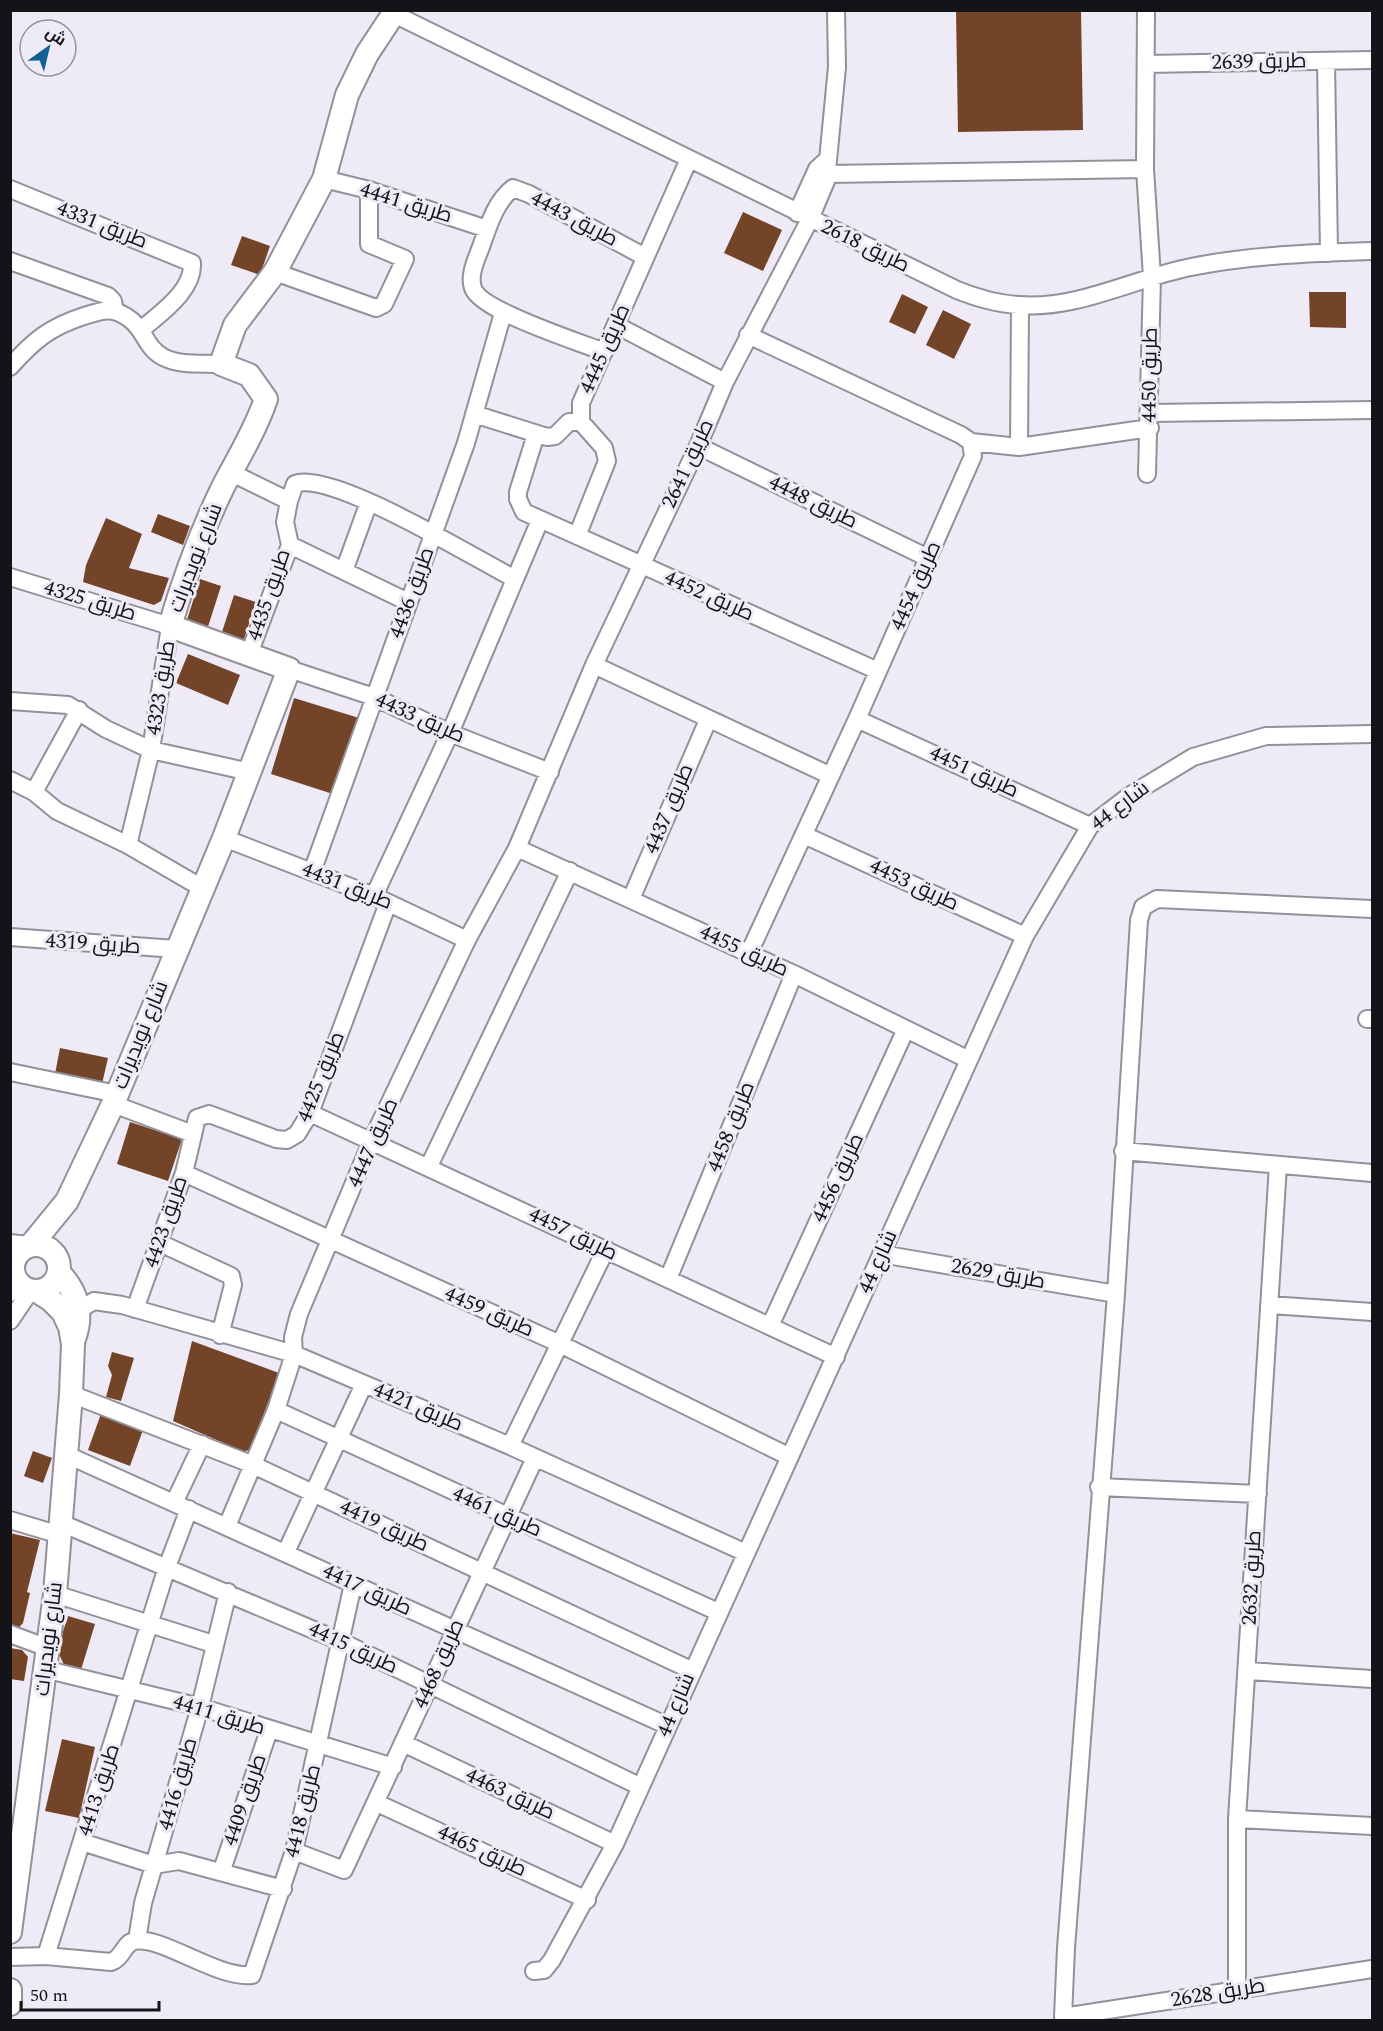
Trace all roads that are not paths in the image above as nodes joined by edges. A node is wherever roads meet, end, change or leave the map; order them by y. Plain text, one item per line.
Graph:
1 (836, 10) edge
2 (1146, 10) edge
3 (395, 12) edge
4 (1372, 60) edge
5 (1326, 61) junction
6 (1146, 64) junction
7 (689, 159) junction
8 (828, 167) junction
9 (1145, 169) junction
10 (324, 179) junction
11 (10, 189) edge
12 (369, 190) junction
13 (803, 216) junction
14 (488, 229) junction
15 (1372, 251) edge
16 (1329, 253) junction
17 (645, 257) junction
18 (10, 261) edge
19 (275, 272) junction
20 (1152, 277) junction
21 (1020, 306) junction
22 (503, 312) junction
23 (119, 313) junction
24 (616, 325) junction
25 (141, 330) junction
26 (748, 335) junction
27 (604, 352) junction
28 (13, 361) edge
29 (221, 364) junction
30 (725, 382) junction
31 (1372, 410) edge
32 (474, 414) junction
33 (1150, 421) junction
34 (581, 422) junction
35 (536, 434) junction
36 (971, 442) junction
37 (698, 446) junction
38 (1019, 447) junction
39 (232, 472) junction
40 (1147, 474) dead end
41 (289, 501) junction
42 (369, 502) junction
43 (540, 520) junction
44 (433, 536) junction
45 (577, 536) junction
46 (290, 545) junction
47 (928, 558) junction
48 (641, 566) junction
49 (344, 571) junction
50 (10, 577) edge
51 (515, 579) junction
52 (408, 602) junction
53 (170, 626) junction
54 (249, 654) junction
55 (594, 665) junction
56 (289, 669) junction
57 (878, 671) junction
58 (374, 697) junction
59 (10, 701) edge
60 (79, 710) junction
61 (857, 719) junction
62 (708, 720) junction
63 (450, 733) junction
64 (1372, 734) edge
65 (151, 750) junction
66 (250, 772) junction
67 (550, 772) junction
68 (829, 775) junction
69 (10, 780) edge
70 (34, 792) junction
71 (1090, 826) junction
72 (804, 835) junction
73 (224, 838) junction
74 (128, 845) junction
75 (517, 848) junction
76 (570, 871) junction
77 (312, 872) junction
78 (202, 888) junction
79 (381, 899) junction
80 (631, 899) junction
81 (1372, 909) edge
82 (1025, 936) junction
83 (10, 937) edge
84 (467, 940) junction
85 (176, 949) junction
86 (749, 953) junction
87 (794, 974) junction
88 (906, 1029) junction
89 (969, 1060) junction
90 (10, 1072) edge
91 (115, 1099) junction
92 (310, 1113) junction
93 (193, 1134) junction
94 (372, 1140) junction
95 (1123, 1151) junction
96 (1278, 1165) junction
97 (429, 1166) junction
98 (184, 1173) junction
99 (1372, 1173) edge
100 (67, 1201) junction
101 (332, 1239) junction
102 (160, 1243) junction
103 (24, 1244) edge
104 (606, 1249) junction
105 (881, 1254) junction
106 (59, 1267) junction
107 (668, 1279) junction
108 (20, 1282) edge
109 (1116, 1294) junction
110 (1269, 1305) junction
111 (135, 1309) junction
112 (80, 1310) junction
113 (1372, 1312) edge
114 (10, 1321) edge
115 (770, 1326) junction
116 (220, 1335) junction
117 (73, 1344) junction
118 (560, 1344) junction
119 (294, 1354) junction
120 (836, 1357) junction
121 (364, 1384) junction
122 (71, 1394) junction
123 (276, 1410) junction
124 (337, 1439) junction
125 (202, 1444) junction
126 (510, 1446) junction
127 (65, 1454) junction
128 (790, 1457) junction
129 (535, 1458) junction
130 (251, 1464) junction
131 (1099, 1486) junction
132 (312, 1493) junction
133 (1258, 1494) junction
134 (182, 1506) junction
135 (507, 1517) junction
136 (10, 1520) edge
137 (227, 1526) junction
138 (60, 1529) junction
139 (286, 1552) junction
140 (746, 1553) junction
141 (167, 1567) junction
142 (482, 1572) junction
143 (353, 1584) junction
144 (228, 1592) junction
145 (55, 1594) junction
146 (718, 1612) junction
147 (150, 1622) junction
148 (454, 1629) junction
149 (10, 1634) edge
150 (342, 1642) junction
151 (213, 1644) junction
152 (46, 1658) junction
153 (691, 1670) junction
154 (1247, 1671) junction
155 (1372, 1679) edge
156 (429, 1684) junction
157 (130, 1690) junction
158 (200, 1707) junction
159 (668, 1726) junction
160 (269, 1730) junction
161 (405, 1744) junction
162 (319, 1745) junction
163 (393, 1767) junction
164 (639, 1786) junction
165 (377, 1803) junction
166 (1238, 1819) junction
167 (1372, 1826) edge
168 (82, 1842) junction
169 (615, 1844) junction
170 (294, 1851) junction
171 (154, 1864) junction
172 (222, 1870) junction
173 (14, 1887) edge
174 (283, 1890) junction
175 (587, 1900) junction
176 (10, 1932) edge
177 (137, 1940) junction
178 (46, 1956) junction
179 (10, 1957) edge
180 (1372, 1969) edge
181 (534, 1971) dead end
182 (10, 1990) edge
183 (1238, 1991) junction
184 (10, 2004) edge

1 - 8 street
2 - 6 street
3 - 7 street, طريق 2618
3 - 10 street
4 - 5 street, طريق 2639
5 - 6 street, طريق 2639
5 - 16 street
6 - 9 street
7 - 13 street, طريق 2618
7 - 17 street, طريق 4445
8 - 9 street
8 - 13 street, طريق 2641
9 - 20 street
10 - 12 street, طريق 4441
10 - 19 street
11 - 25 street, طريق 4331
12 - 14 street, طريق 4441
12 - 19 street
13 - 21 street, طريق 2618
13 - 26 street, طريق 2641
14 - 17 street, طريق 4443
14 - 22 street
15 - 16 street, طريق 2618
16 - 20 street, طريق 2618
17 - 24 street, طريق 4445
18 - 23 street
19 - 29 street
20 - 21 street, طريق 2618
20 - 33 street, طريق 4450
21 - 38 street
22 - 27 street
22 - 32 street, طريق 4436
23 - 25 street
23 - 28 street
24 - 27 street, طريق 4445
24 - 30 street
25 - 29 street
26 - 30 street, طريق 2641
26 - 36 street
27 - 34 street, طريق 4445
29 - 39 street, شارع نويديرات
30 - 37 street, طريق 2641
31 - 33 street
32 - 35 street
32 - 44 street, طريق 4436
33 - 38 street
33 - 40 street, طريق 4450
34 - 35 street
34 - 45 street, طريق 4445
35 - 43 street, طريق 4452
36 - 38 street
36 - 47 street, طريق 4454
37 - 47 street, طريق 4448
37 - 48 street, طريق 2641
39 - 41 street
39 - 53 street, شارع نويديرات
41 - 42 street
41 - 46 street, طريق 4435
42 - 44 street
42 - 49 street
43 - 45 street, طريق 4452
43 - 51 street, طريق 4425
44 - 51 street
44 - 52 street, طريق 4436
45 - 48 street, طريق 4452
46 - 49 street
46 - 54 street, طريق 4435
47 - 57 street, طريق 4454
48 - 55 street, طريق 2641
48 - 57 street, طريق 4452
49 - 52 street
50 - 53 street, طريق 4325
51 - 63 street, طريق 4425
52 - 58 street, طريق 4436
53 - 54 street, شارع نويديرات
53 - 65 street, طريق 4323
54 - 56 street, شارع نويديرات
55 - 62 street
55 - 67 street, طريق 2641
56 - 58 street, طريق 4433
56 - 66 street, شارع نويديرات
57 - 61 street, طريق 4454
58 - 63 street, طريق 4433
58 - 77 street, طريق 4436
59 - 60 street, طريق 4323
60 - 65 street, طريق 4323
60 - 70 street
61 - 68 street, طريق 4454
61 - 71 street, طريق 4451
62 - 68 street
62 - 80 street, طريق 4437
63 - 67 street, طريق 4433
63 - 79 street, طريق 4425
64 - 71 street, شارع 44
65 - 66 street, طريق 4323
65 - 74 street
66 - 73 street, شارع نويديرات
67 - 75 street, طريق 4447
68 - 72 street, طريق 4454
69 - 70 street
70 - 74 street
71 - 82 street, شارع 44
72 - 82 street, طريق 4453
72 - 86 street, طريق 4454
73 - 77 street, طريق 4431
73 - 78 street, شارع نويديرات
74 - 78 street
75 - 76 street, طريق 4455
75 - 84 street, طريق 4447
76 - 80 street, طريق 4455
76 - 97 street
77 - 79 street, طريق 4431
78 - 85 street, شارع نويديرات
79 - 84 street, طريق 4431
79 - 92 street, طريق 4425
80 - 86 street, طريق 4455
81 - 95 street
82 - 89 street, شارع 44
83 - 85 street, طريق 4319
84 - 94 street, طريق 4447
85 - 91 street, شارع نويديرات
86 - 87 street, طريق 4455
87 - 88 street, طريق 4455
87 - 107 street, طريق 4458
88 - 89 street, طريق 4455
88 - 115 street, طريق 4456
89 - 105 street, شارع 44
90 - 91 street
91 - 93 street
91 - 100 street, شارع نويديرات
92 - 93 street, طريق 4425
92 - 94 street, طريق 4457
93 - 98 street, طريق 4423
94 - 97 street, طريق 4457
94 - 101 street, طريق 4447
95 - 96 street
95 - 109 street
96 - 99 street
96 - 110 street, طريق 2632
97 - 104 street, طريق 4457
98 - 101 street, طريق 4459
98 - 102 street, طريق 4423
100 - 103 street, شارع نويديرات
100 - 106 street, شارع نويديرات
101 - 118 street, طريق 4459
101 - 119 street, طريق 4447
102 - 111 street, طريق 4423
102 - 116 street
103 - 106 street
103 - 108 street
104 - 107 street, طريق 4457
104 - 118 street
105 - 109 street, طريق 2629
105 - 120 street, شارع 44
106 - 108 street
106 - 112 street
107 - 115 street, طريق 4457
108 - 114 street
108 - 117 street, شارع نويديرات
109 - 131 street
110 - 113 street
110 - 133 street, طريق 2632
111 - 112 street, طريق 4421
111 - 116 street, طريق 4421
112 - 117 street, شارع نويديرات
115 - 120 street, طريق 4457
116 - 119 street, طريق 4421
117 - 122 street, شارع نويديرات
118 - 126 street
118 - 128 street, طريق 4459
119 - 121 street, طريق 4421
119 - 123 street, طريق 4447
120 - 128 street, شارع 44
121 - 124 street
121 - 126 street, طريق 4421
122 - 125 street, طريق 4419
122 - 127 street, شارع نويديرات
123 - 124 street, طريق 4461
123 - 130 street, طريق 4447
124 - 132 street
124 - 135 street, طريق 4461
125 - 130 street, طريق 4419
125 - 134 street, طريق 4413
126 - 129 street, طريق 4421
127 - 134 street, طريق 4417
127 - 138 street, شارع نويديرات
128 - 140 street, شارع 44
129 - 135 street, طريق 4468
129 - 140 street, طريق 4421
130 - 132 street, طريق 4419
130 - 137 street, طريق 4447
131 - 133 street
131 - 183 street, طريق 2628
132 - 139 street
132 - 142 street, طريق 4419
133 - 154 street, طريق 2632
134 - 137 street, طريق 4417
134 - 141 street, طريق 4413
135 - 142 street, طريق 4468
135 - 146 street, طريق 4461
136 - 138 street, طريق 4415
137 - 139 street, طريق 4417
138 - 141 street, طريق 4415
138 - 145 street, شارع نويديرات
139 - 143 street, طريق 4417
140 - 146 street, شارع 44
141 - 144 street, طريق 4415
141 - 147 street, طريق 4413
142 - 148 street, طريق 4468
142 - 153 street, طريق 4419
143 - 148 street, طريق 4417
143 - 150 street, طريق 4418
144 - 150 street, طريق 4415
144 - 151 street, طريق 4416
145 - 147 street
145 - 152 street, شارع نويديرات
146 - 153 street, شارع 44
147 - 151 street
147 - 157 street, طريق 4413
148 - 156 street, طريق 4468
148 - 159 street, طريق 4417
149 - 152 street, طريق 4411
150 - 156 street, طريق 4415
150 - 162 street, طريق 4418
151 - 158 street, طريق 4416
152 - 157 street, طريق 4411
152 - 173 street, شارع نويديرات
153 - 159 street, شارع 44
154 - 155 street
154 - 166 street, طريق 2632
156 - 161 street, طريق 4468
156 - 164 street, طريق 4415
157 - 158 street, طريق 4411
157 - 168 street, طريق 4413
158 - 160 street, طريق 4411
158 - 171 street, طريق 4416
159 - 164 street, شارع 44
160 - 162 street, طريق 4411
160 - 172 street, طريق 4409
161 - 163 street, طريق 4468
161 - 169 street, طريق 4463
162 - 163 street, طريق 4411
162 - 170 street, طريق 4418
163 - 165 street, طريق 4468
164 - 169 street, شارع 44
165 - 170 street, طريق 4468
165 - 175 street, طريق 4465
166 - 167 street
166 - 183 street, طريق 2632
168 - 171 street, طريق 4409
168 - 178 street, طريق 4413
169 - 175 street, شارع 44
170 - 174 street, طريق 4418
171 - 172 street, طريق 4409
171 - 177 street, طريق 4416
172 - 174 street, طريق 4409
173 - 176 street, شارع نويديرات
174 - 177 street, طريق 4418
175 - 181 street, شارع 44
177 - 178 street
178 - 179 street
180 - 183 street, طريق 2628
182 - 184 street

